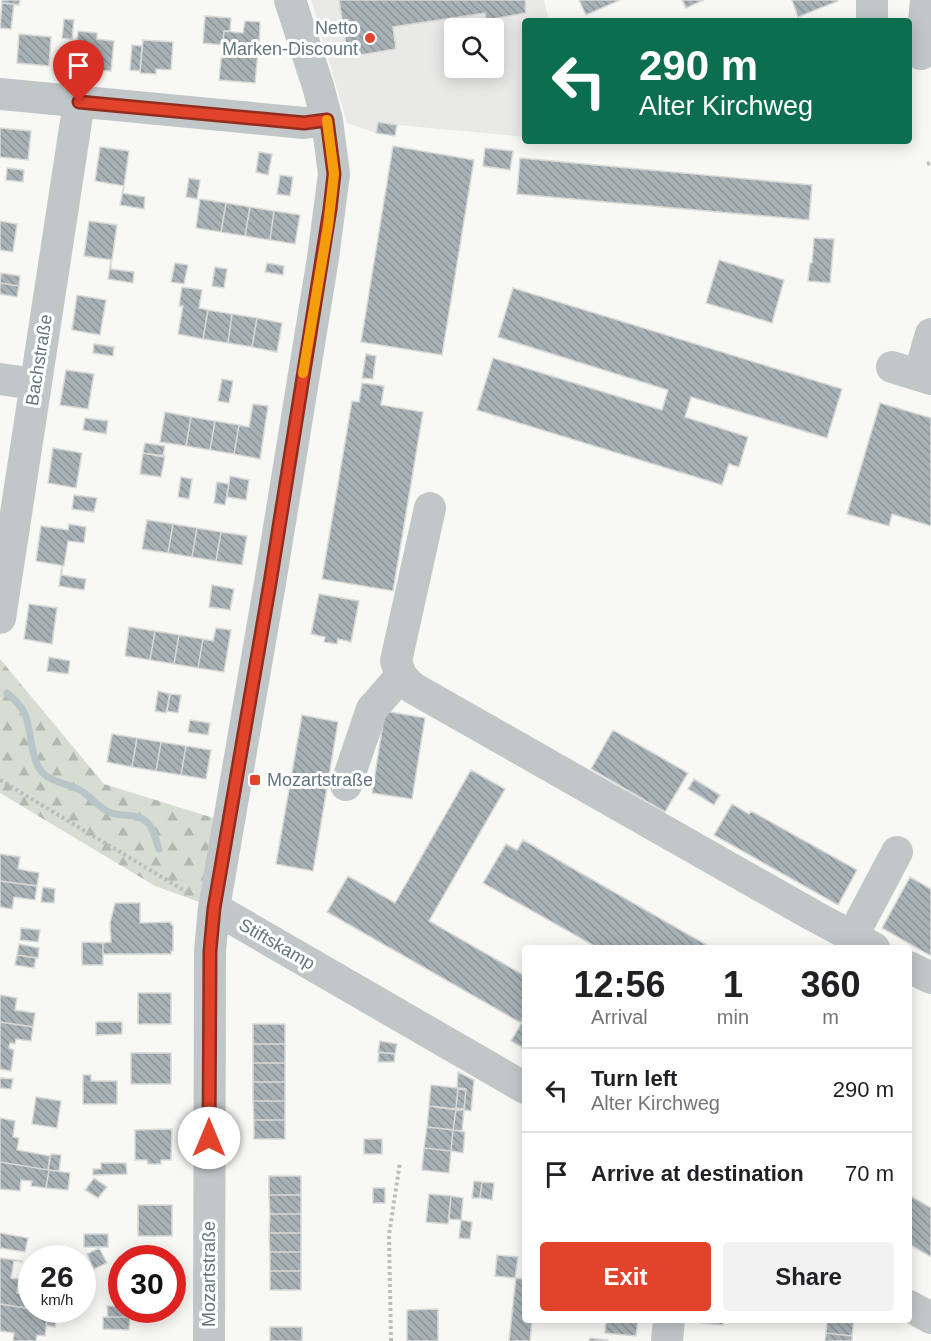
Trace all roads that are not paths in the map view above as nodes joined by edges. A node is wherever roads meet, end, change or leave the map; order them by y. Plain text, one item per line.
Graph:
1 (290, 0) edge
2 (872, 0) edge
3 (927, 0) edge
4 (872, 18) edge
5 (920, 55) edge
6 (0, 94) edge
7 (79, 102) junction
8 (327, 120) junction
9 (931, 334) edge
10 (914, 374) edge
11 (0, 379) edge
12 (35, 384) junction
13 (430, 507) dead end
14 (0, 618) edge
15 (401, 676) junction
16 (346, 785) dead end
17 (897, 852) dead end
18 (214, 908) junction
19 (863, 942) edge
20 (912, 968) edge
21 (931, 978) edge
22 (522, 1086) edge
23 (912, 1308) edge
24 (931, 1318) edge
25 (669, 1323) edge
26 (209, 1341) edge
27 (667, 1341) edge

1 - 8 street, Mozartstraße
2 - 4 street
3 - 5 street
6 - 7 street
7 - 8 street
7 - 12 street, Bachstraße
8 - 18 street, Mozartstraße
9 - 10 street
11 - 12 street
12 - 14 street, Bachstraße
13 - 15 street
15 - 16 street
15 - 19 street
17 - 19 street
18 - 22 street, Stiftskamp
18 - 26 street, Mozartstraße
20 - 21 street
23 - 24 street
25 - 27 street

